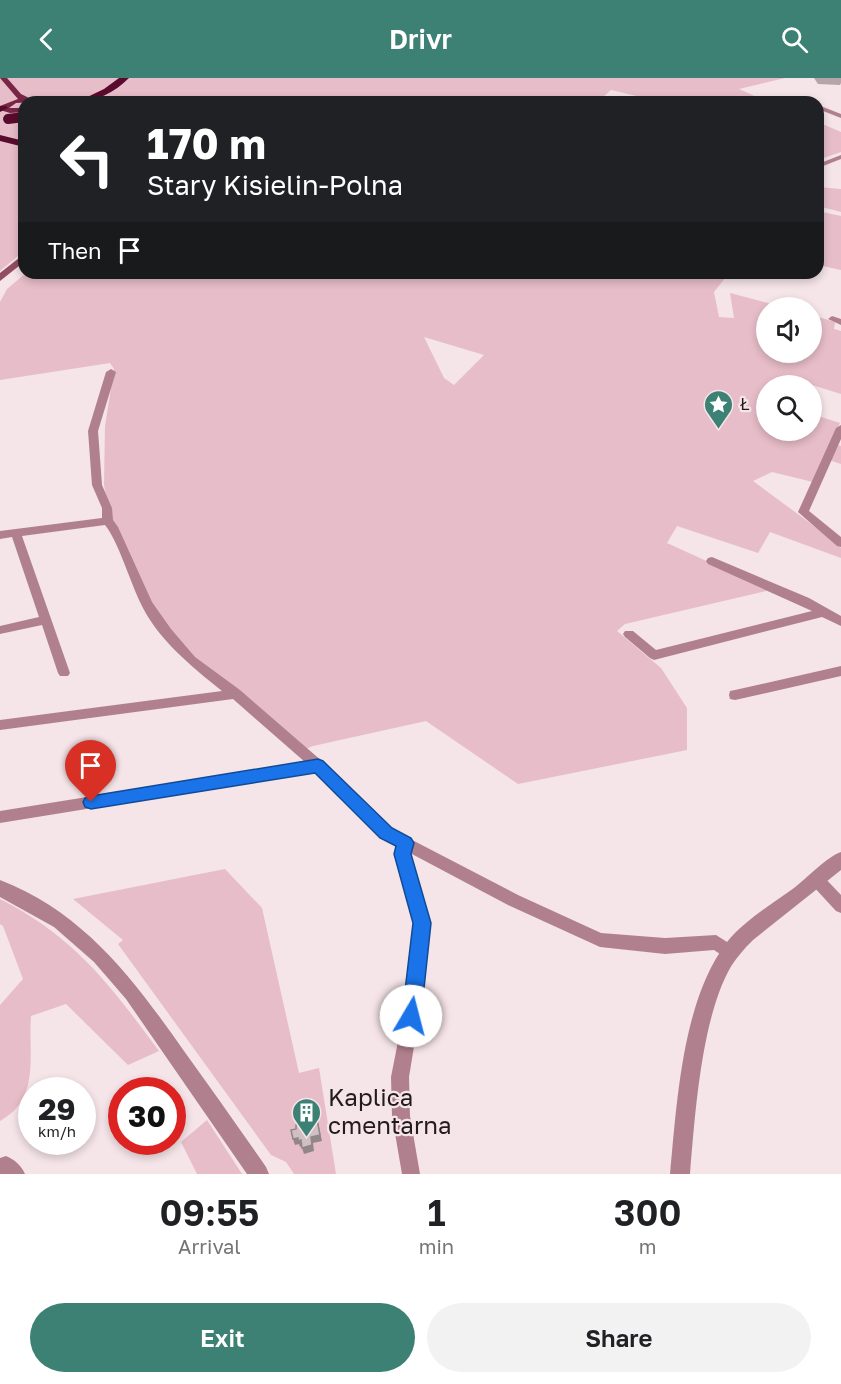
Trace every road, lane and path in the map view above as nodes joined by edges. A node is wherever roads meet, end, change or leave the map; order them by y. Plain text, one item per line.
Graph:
1 (3, 78) edge
2 (125, 78) edge
3 (0, 87) edge
4 (18, 96) edge
5 (95, 96) edge
6 (4, 106) edge
7 (824, 109) edge
8 (841, 116) edge
9 (8, 117) edge
10 (0, 138) edge
11 (18, 142) edge
12 (841, 157) edge
13 (824, 164) edge
14 (18, 262) edge
15 (18, 268) edge
16 (0, 279) edge
17 (831, 320) dead end
18 (841, 322) edge
19 (111, 372) dead end
20 (841, 428) edge
21 (108, 521) junction
22 (16, 533) junction
23 (0, 535) edge
24 (841, 543) edge
25 (712, 561) dead end
26 (824, 612) junction
27 (45, 620) junction
28 (841, 622) edge
29 (0, 630) edge
30 (629, 634) dead end
31 (841, 671) edge
32 (64, 673) dead end
33 (235, 694) junction
34 (735, 695) dead end
35 (0, 725) edge
36 (318, 766) junction
37 (0, 817) edge
38 (405, 843) junction
39 (841, 859) edge
40 (817, 880) junction
41 (0, 888) edge
42 (841, 906) edge
43 (729, 952) junction
44 (0, 1167) edge
45 (16, 1174) edge
46 (259, 1174) edge
47 (411, 1174) edge
48 (681, 1174) edge

1 - 4 main road
2 - 5 highway
3 - 6 main road
6 - 9 main road
7 - 8 street
10 - 11 highway
12 - 13 street
14 - 16 main road
15 - 16 main road
17 - 18 street
19 - 21 street
20 - 24 street
21 - 22 street
21 - 33 street
22 - 23 street
22 - 27 street
25 - 26 street
26 - 28 street
26 - 30 street
27 - 29 street
27 - 32 street
31 - 34 street
33 - 35 street
33 - 36 street
36 - 37 street
36 - 38 street
38 - 43 street
38 - 47 street
39 - 40 street
40 - 42 street
40 - 43 street
41 - 46 street
43 - 48 street
44 - 45 street

